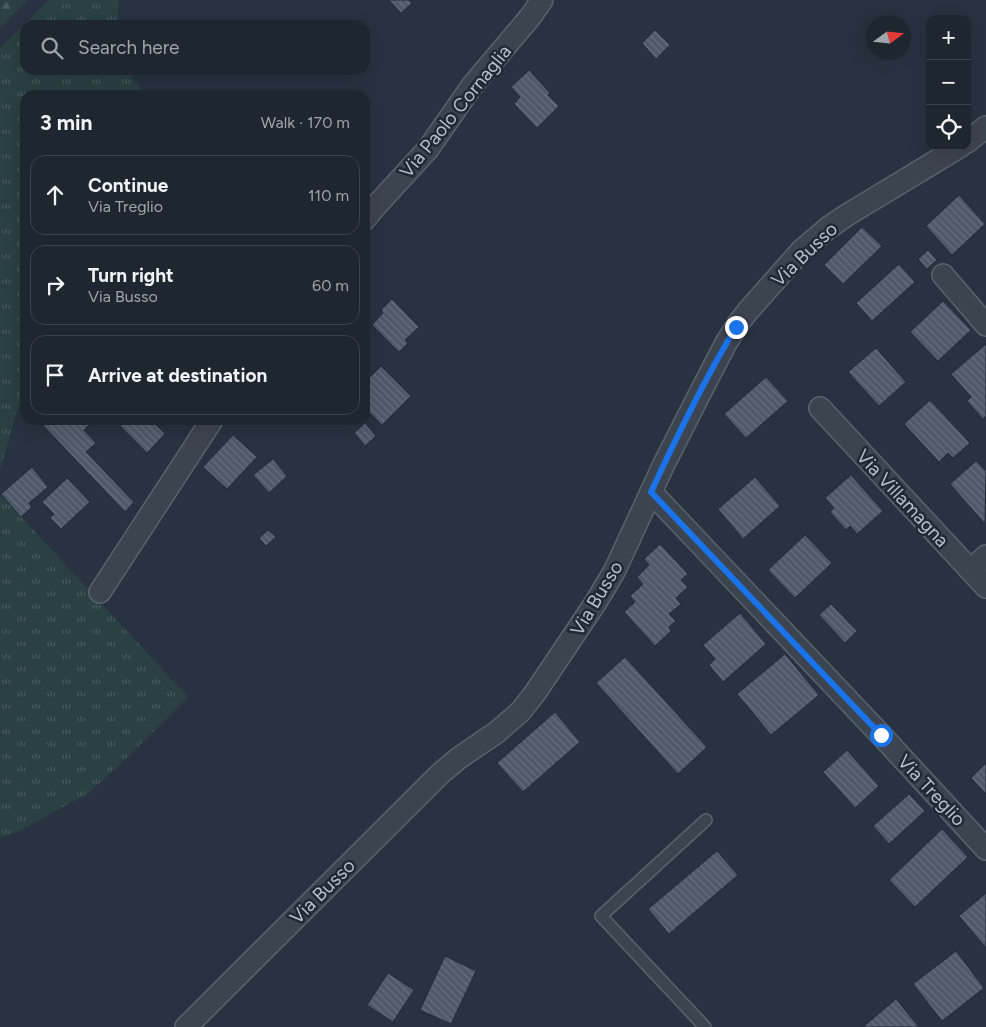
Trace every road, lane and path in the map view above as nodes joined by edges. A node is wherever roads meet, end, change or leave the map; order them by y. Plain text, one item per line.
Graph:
1 (542, 0) edge
2 (986, 127) edge
3 (971, 139) edge
4 (954, 150) edge
5 (370, 213) edge
6 (943, 275) dead end
7 (986, 325) edge
8 (820, 408) dead end
9 (209, 425) edge
10 (651, 492) junction
11 (978, 563) edge
12 (986, 587) edge
13 (100, 592) dead end
14 (706, 820) dead end
15 (986, 849) edge
16 (186, 1027) edge
17 (705, 1027) edge

1 - 5 street, Via Paolo Cornaglia
2 - 3 street
4 - 10 street, Via Busso
6 - 7 street
8 - 11 street, Via Villamagna
9 - 13 street
10 - 15 street, Via Treglio
10 - 16 street, Via Busso
11 - 12 street, Via Villamagna
14 - 17 lane

